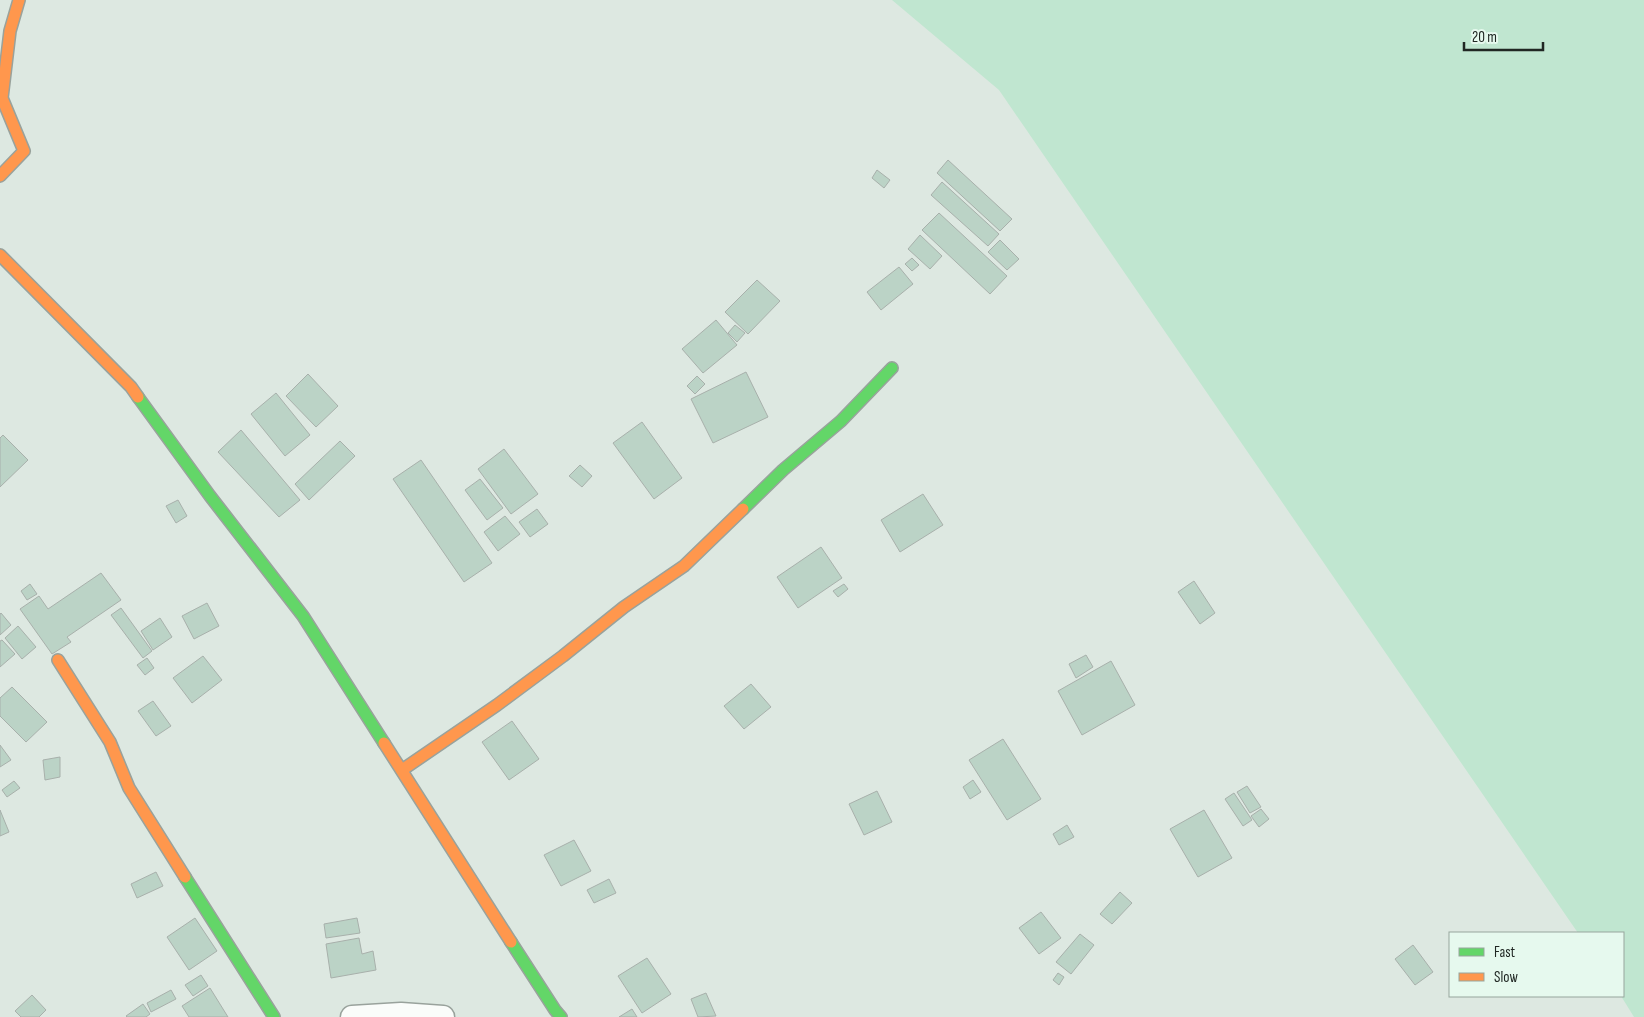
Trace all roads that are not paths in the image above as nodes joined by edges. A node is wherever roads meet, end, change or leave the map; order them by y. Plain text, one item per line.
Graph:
1 (19, 0) edge
2 (0, 176) edge
3 (0, 255) edge
4 (892, 368) dead end
5 (58, 660) dead end
6 (402, 770) junction
7 (274, 1017) edge
8 (352, 1017) edge
9 (443, 1017) edge
10 (561, 1017) edge

1 - 2 street
3 - 6 street
4 - 6 street
5 - 7 street
6 - 10 street
8 - 9 street

